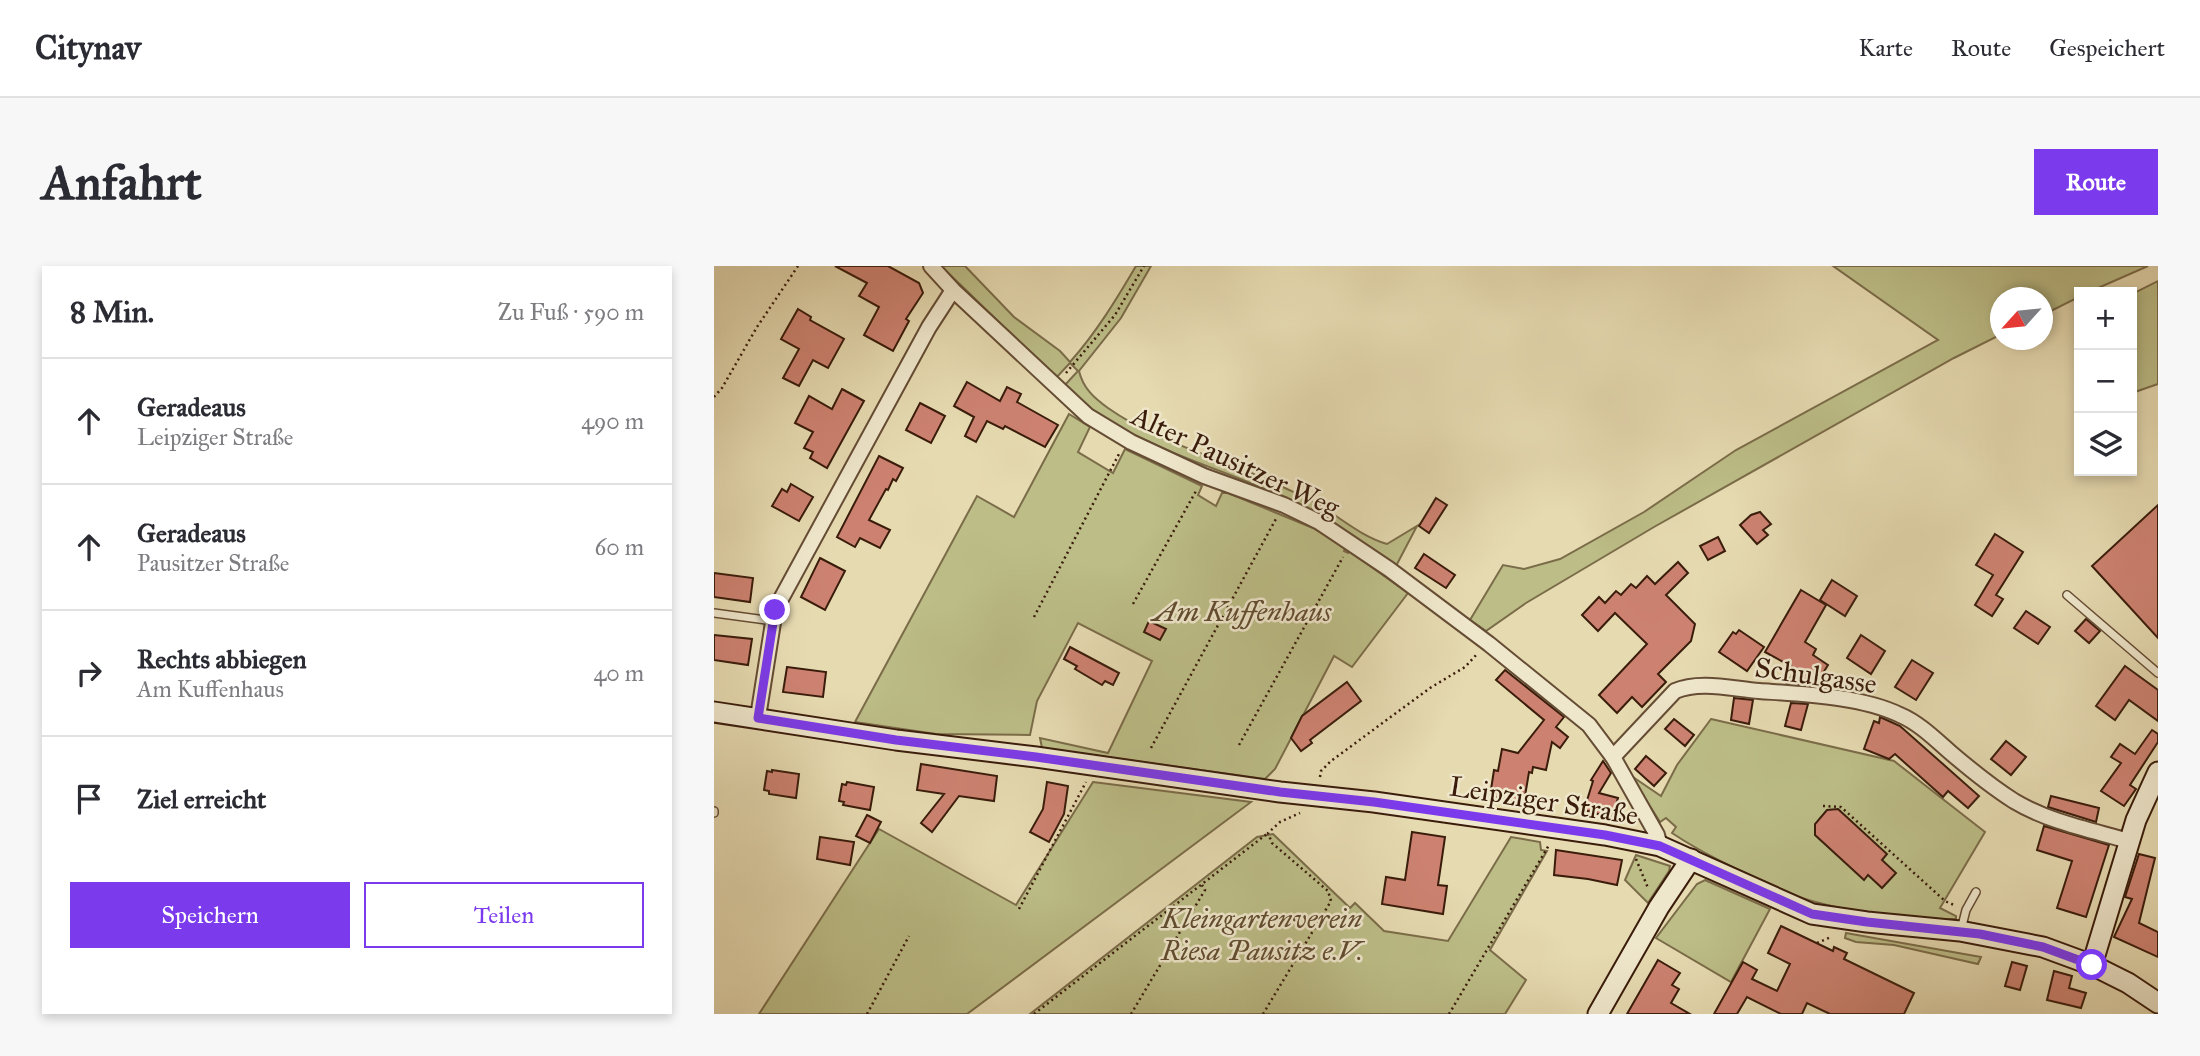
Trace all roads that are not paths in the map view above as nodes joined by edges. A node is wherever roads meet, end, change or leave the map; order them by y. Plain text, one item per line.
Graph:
1 (931, 266) edge
2 (953, 290) junction
3 (2067, 596) dead end
4 (714, 613) edge
5 (773, 621) junction
6 (2158, 673) edge
7 (714, 712) edge
8 (758, 718) junction
9 (1614, 757) junction
10 (2158, 772) edge
11 (2129, 841) junction
12 (1660, 846) junction
13 (1691, 859) junction
14 (1976, 892) dead end
15 (1960, 931) junction
16 (2092, 965) junction
17 (2158, 1003) edge
18 (1598, 1014) edge

1 - 2 street, Alter Pausitzer Weg
2 - 5 street
2 - 9 street, Alter Pausitzer Weg
3 - 6 lane
4 - 5 lane
5 - 8 street
7 - 8 street, Leipziger Straße
8 - 12 street, Leipziger Straße
9 - 11 street, Schulgasse
9 - 12 street, Alter Pausitzer Weg
10 - 11 street
11 - 16 street
12 - 13 street, Leipziger Straße
13 - 15 street, Leipziger Straße
13 - 18 street
14 - 15 lane
15 - 16 street, Leipziger Straße
16 - 17 street, Leipziger Straße

